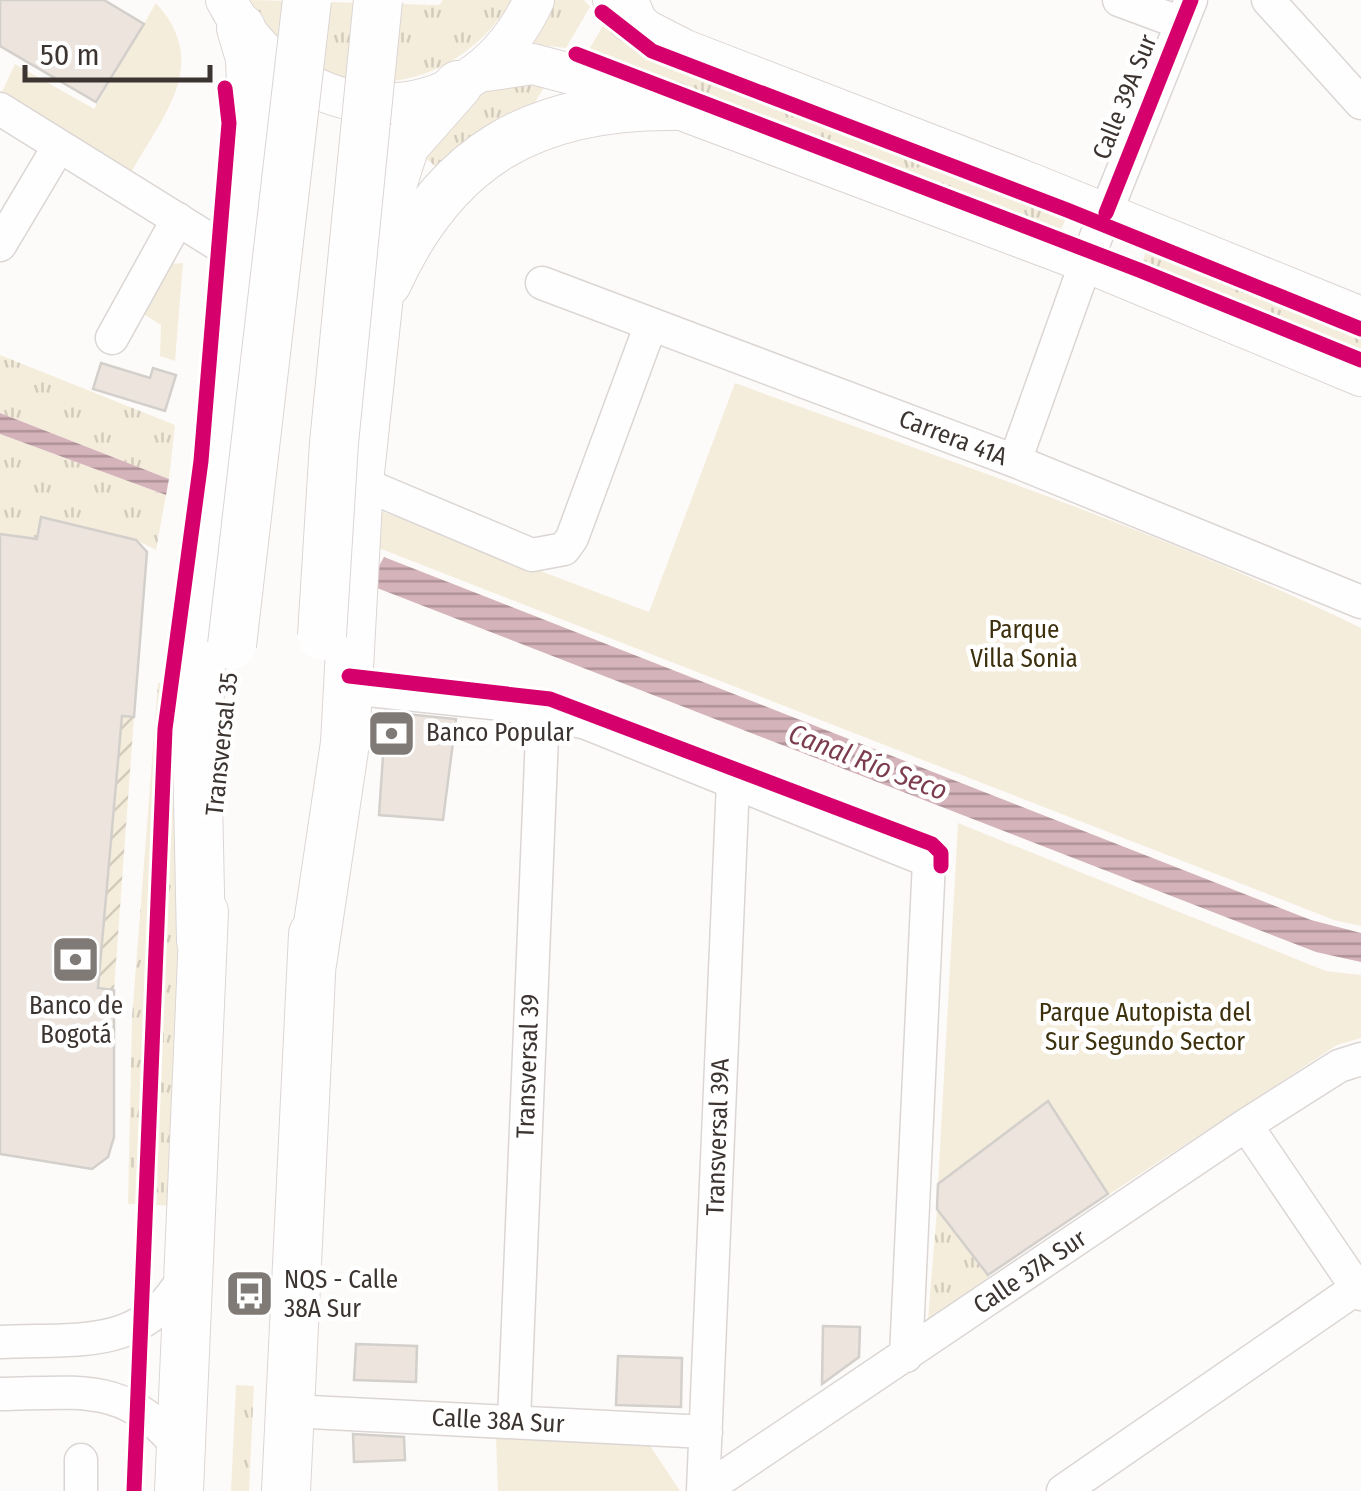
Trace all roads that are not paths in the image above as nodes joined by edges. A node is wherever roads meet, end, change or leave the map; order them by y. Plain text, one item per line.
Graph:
1 (307, 0) edge
2 (378, 0) edge
3 (534, 0) edge
4 (1119, 0) edge
5 (1268, 0) edge
6 (622, 6) edge
7 (1186, 12) edge
8 (233, 14) edge
9 (468, 78) junction
10 (1361, 103) edge
11 (673, 106) junction
12 (0, 109) edge
13 (59, 146) junction
14 (1106, 213) junction
15 (178, 219) junction
16 (0, 245) edge
17 (243, 260) junction
18 (1086, 262) junction
19 (542, 283) dead end
20 (376, 309) junction
21 (1361, 317) edge
22 (651, 324) junction
23 (112, 338) dead end
24 (1361, 376) edge
25 (1015, 461) junction
26 (358, 482) junction
27 (1361, 602) edge
28 (349, 688) junction
29 (543, 711) junction
30 (733, 782) junction
31 (202, 941) junction
32 (312, 964) junction
33 (1361, 1060) edge
34 (1246, 1125) junction
35 (190, 1264) junction
36 (1359, 1291) edge
37 (0, 1342) edge
38 (906, 1356) junction
39 (0, 1394) edge
40 (290, 1411) junction
41 (514, 1421) junction
42 (706, 1432) junction
43 (180, 1471) edge
44 (286, 1491) edge
45 (703, 1491) edge
46 (1062, 1491) edge

1 - 31 highway, Transversal 35, bridge
2 - 32 highway, bridge
3 - 9 main road
4 - 7 street
5 - 10 street
6 - 14 main road
7 - 14 street, Calle 39A Sur
8 - 9 main road
8 - 17 highway
9 - 11 main road
9 - 20 highway
11 - 18 main road
11 - 20 highway
12 - 13 street
13 - 15 street
13 - 16 street
14 - 18 street, Calle 39A Sur
14 - 21 main road
15 - 17 street
15 - 23 street
17 - 31 highway
18 - 24 main road
18 - 25 street, Calle 39A Sur
19 - 22 street, Carrera 41A
20 - 26 highway
22 - 25 street, Carrera 41A
22 - 26 street
25 - 27 street, Carrera 41A
26 - 28 highway
28 - 29 street
28 - 32 highway
29 - 30 street
29 - 41 street, Transversal 39
30 - 38 street
30 - 42 street, Transversal 39A
31 - 35 highway, Transversal 35
32 - 40 highway
33 - 34 street, Calle 37A Sur
34 - 36 street
34 - 38 street, Calle 37A Sur
35 - 37 street
35 - 43 highway, Transversal 35
36 - 46 street
38 - 45 street, Calle 37A Sur
39 - 43 street
40 - 41 street, Calle 38A Sur
40 - 44 highway
41 - 42 street, Calle 38A Sur
42 - 45 street, Transversal 39A

